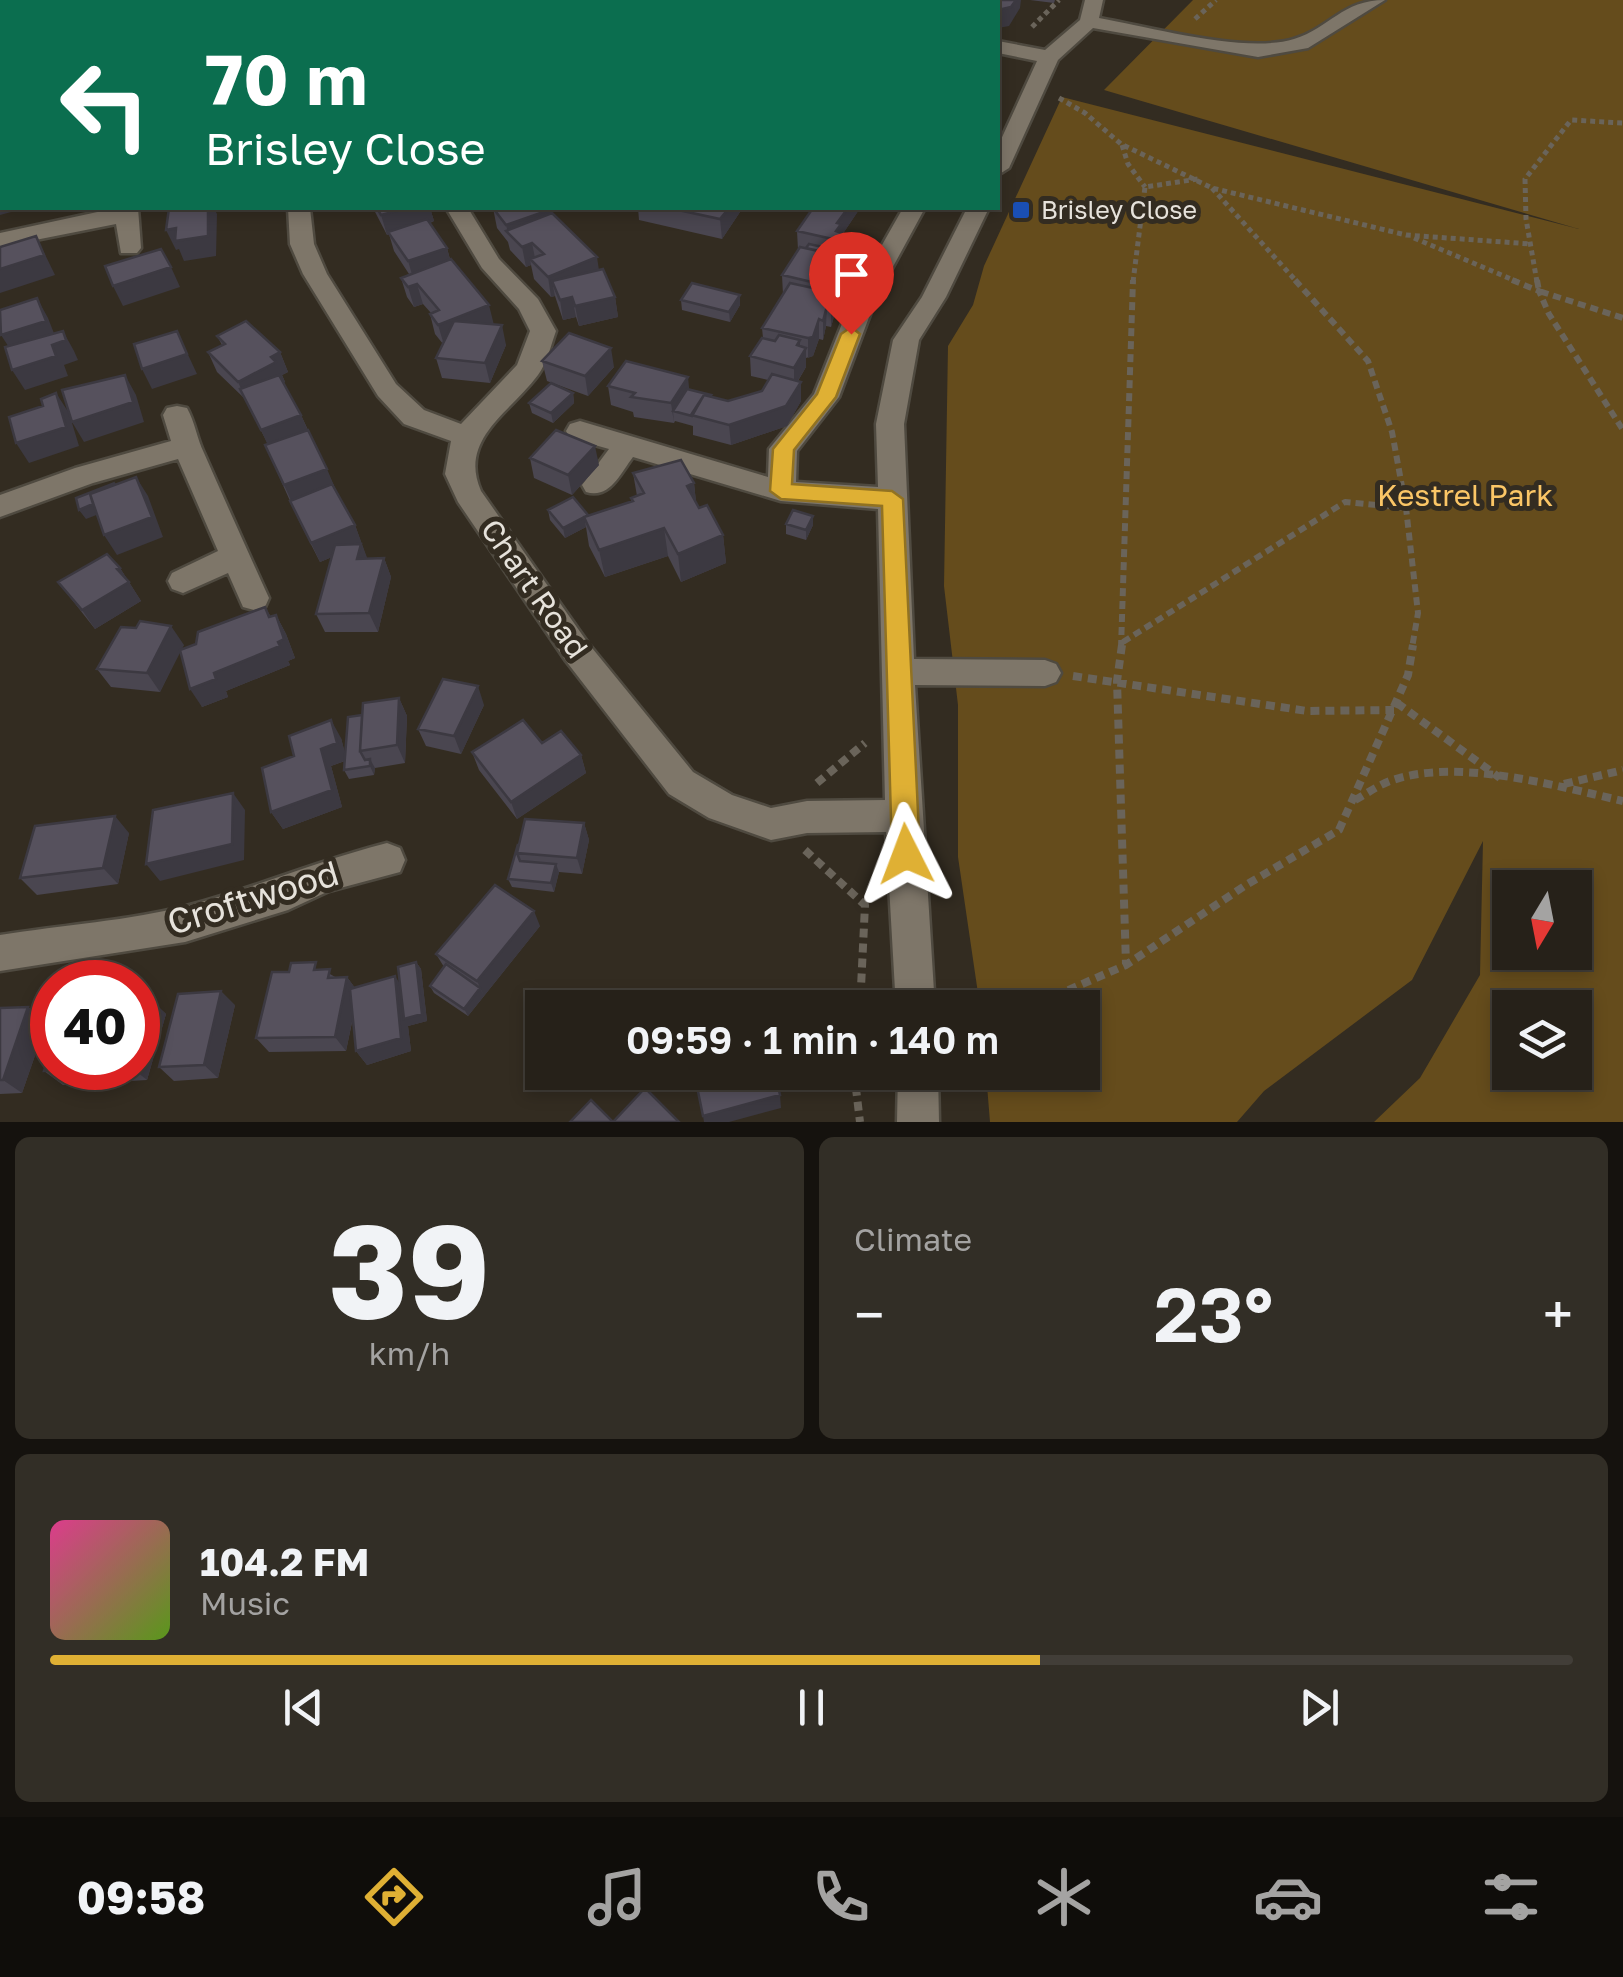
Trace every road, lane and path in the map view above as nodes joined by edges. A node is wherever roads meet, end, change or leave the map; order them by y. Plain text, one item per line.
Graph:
1 (1060, 0) edge
2 (1094, 0) edge
3 (1216, 0) edge
4 (1376, 0) edge
5 (1088, 22) junction
6 (1187, 29) dead end
7 (1017, 30) dead end
8 (1000, 47) edge
9 (1049, 57) junction
10 (1058, 98) dead end
11 (1623, 122) edge
12 (1122, 144) junction
13 (1000, 164) edge
14 (1198, 179) junction
15 (1145, 186) junction
16 (1212, 188) junction
17 (298, 210) edge
18 (458, 210) edge
19 (913, 210) edge
20 (977, 210) edge
21 (126, 212) edge
22 (1406, 235) junction
23 (0, 240) edge
24 (1531, 244) junction
25 (129, 248) dead end
26 (1539, 291) junction
27 (1623, 318) edge
28 (177, 416) dead end
29 (1623, 430) edge
30 (580, 431) dead end
31 (466, 436) junction
32 (628, 444) junction
33 (187, 447) junction
34 (596, 485) dead end
35 (781, 491) junction
36 (892, 499) junction
37 (0, 506) edge
38 (1406, 508) junction
39 (238, 556) junction
40 (183, 581) dead end
41 (254, 598) dead end
42 (1122, 642) junction
43 (899, 672) junction
44 (1045, 673) joint
45 (1117, 681) junction
46 (1395, 706) junction
47 (868, 740) dead end
48 (1623, 770) edge
49 (1501, 779) junction
50 (1562, 785) junction
51 (1354, 800) junction
52 (1623, 801) edge
53 (904, 816) junction
54 (807, 817) junction
55 (387, 860) dead end
56 (0, 953) edge
57 (1126, 965) junction
58 (861, 990) edge
59 (915, 990) edge
60 (1068, 990) edge
61 (856, 1090) edge
62 (918, 1090) edge
63 (860, 1122) edge
64 (918, 1122) edge

1 - 7 path
2 - 5 street
3 - 6 path
4 - 5 street
5 - 9 street
8 - 9 street
9 - 13 street
10 - 12 path
11 - 24 path
12 - 14 path
12 - 15 path
14 - 15 path
14 - 16 path
15 - 42 path
16 - 22 path
16 - 38 path
17 - 31 street
18 - 31 street
19 - 35 street
20 - 36 street
21 - 23 street
21 - 25 street
22 - 24 path
22 - 26 path
24 - 26 path
26 - 27 path
26 - 29 path
28 - 33 street
30 - 32 street
31 - 54 street, Chart Road
32 - 34 street
32 - 35 street
33 - 37 street
33 - 39 street
35 - 36 street
36 - 43 street
38 - 42 path
38 - 46 path
39 - 40 street
39 - 41 street
42 - 45 path
43 - 44 street
43 - 53 street
44 - 45 path
45 - 46 path
45 - 57 path
46 - 49 path
46 - 51 path
47 - 54 path
48 - 50 path
49 - 50 path
49 - 51 path
50 - 52 path
51 - 57 path
53 - 54 street, Chart Road
53 - 59 street
54 - 58 path
55 - 56 street, Croftwood
57 - 60 path
61 - 63 path
62 - 64 street

